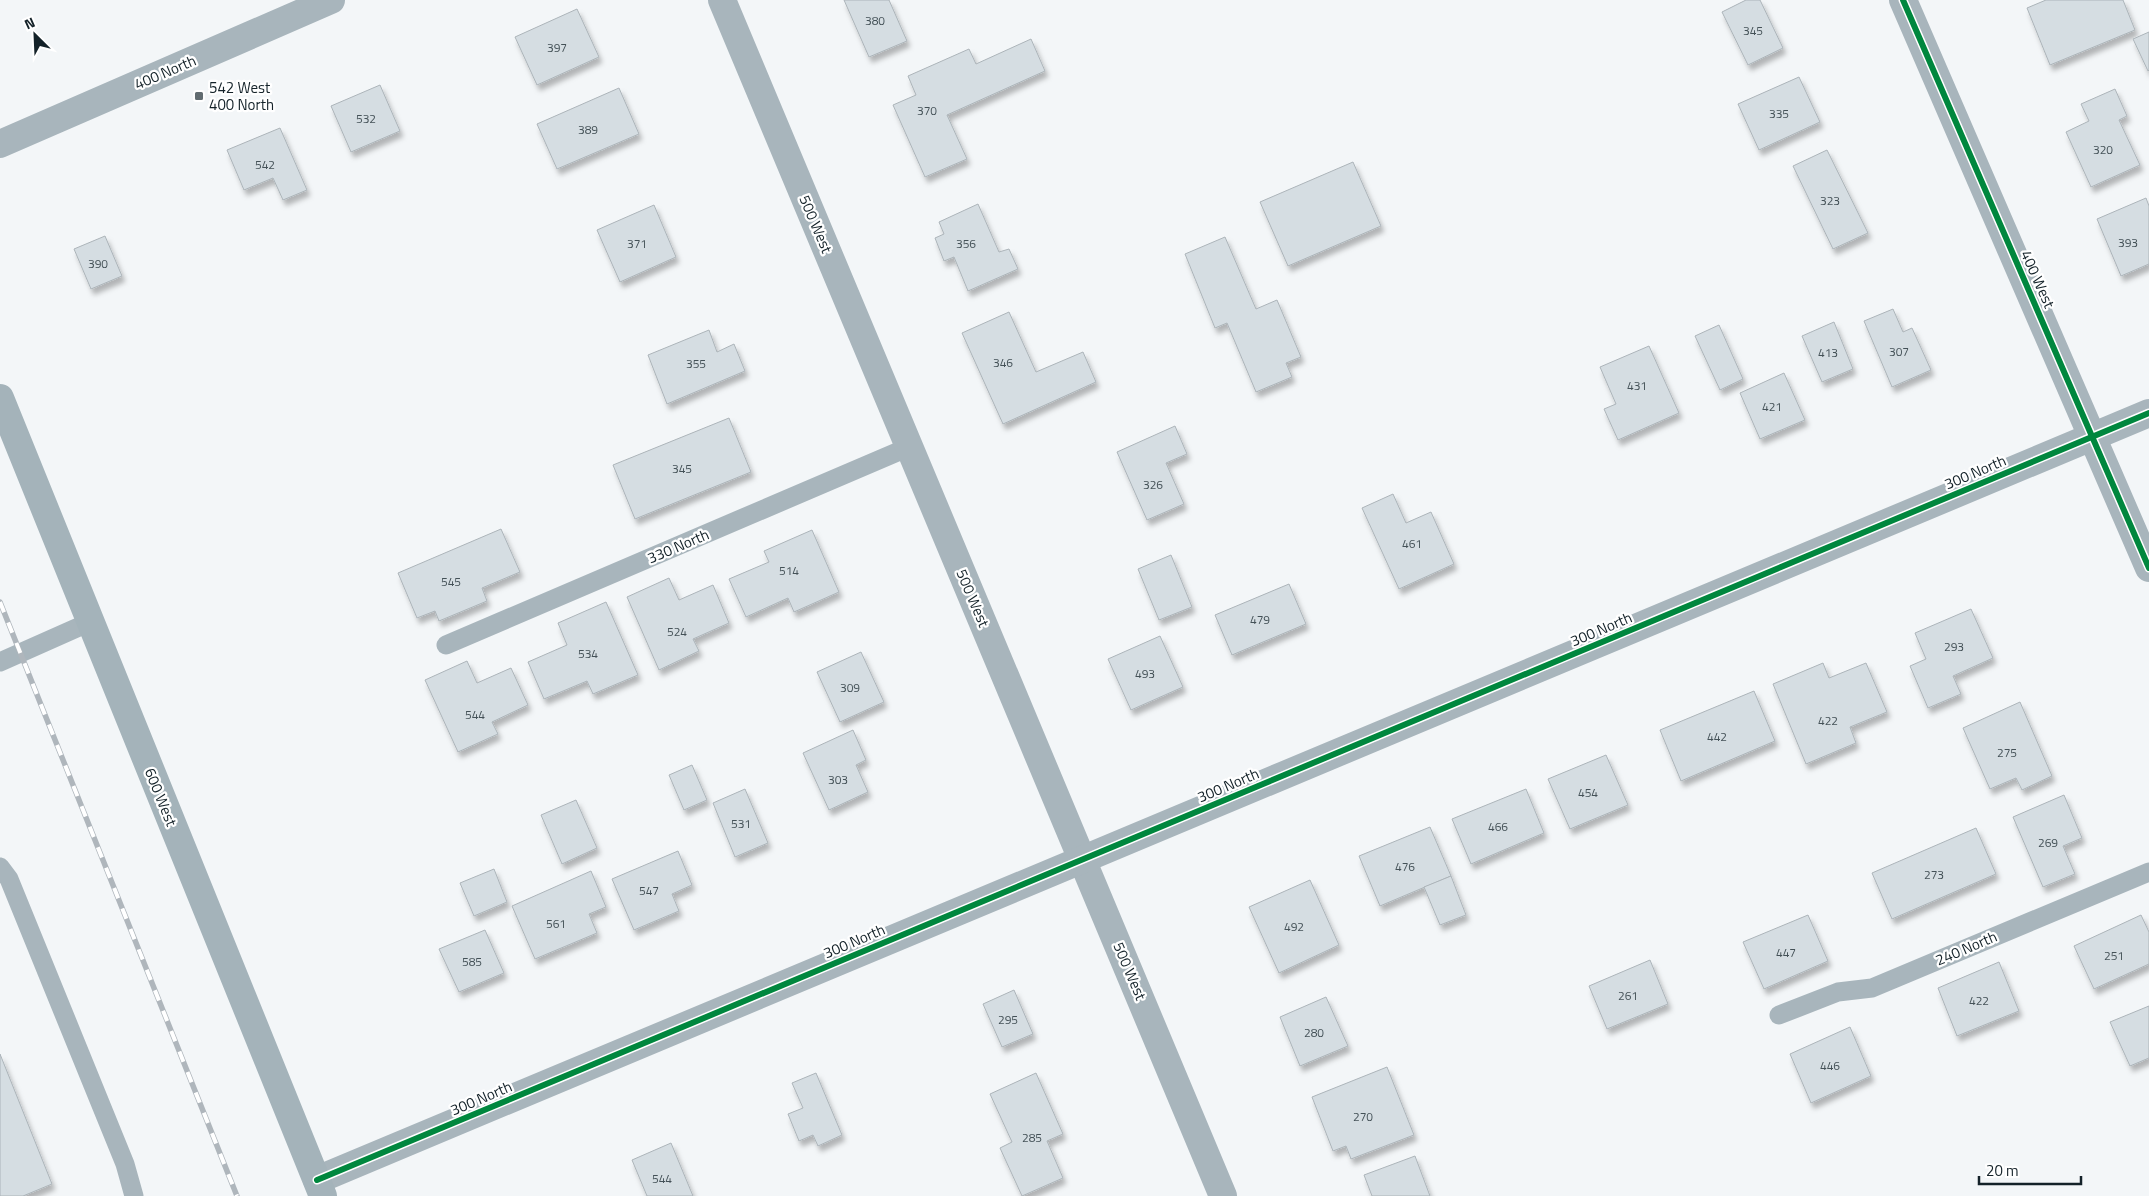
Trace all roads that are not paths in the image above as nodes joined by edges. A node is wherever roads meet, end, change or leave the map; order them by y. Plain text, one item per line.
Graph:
1 (330, 0) edge
2 (722, 0) edge
3 (1903, 0) edge
4 (0, 144) edge
5 (0, 398) edge
6 (2149, 413) edge
7 (2093, 436) junction
8 (909, 447) junction
9 (2149, 568) edge
10 (90, 622) junction
11 (446, 645) dead end
12 (0, 662) edge
13 (1082, 860) junction
14 (0, 867) edge
15 (2149, 872) edge
16 (1779, 1015) dead end
17 (320, 1188) edge
18 (134, 1196) edge
19 (1223, 1196) edge

1 - 4 street, 400 North
2 - 8 street, 500 West
3 - 7 street, 400 West
5 - 10 main road, 600 West
6 - 7 street, 300 North
7 - 9 street, 400 West
7 - 13 street, 300 North
8 - 11 lane, 330 North
8 - 13 street, 500 West
10 - 12 lane
10 - 17 main road, 600 West
13 - 17 street, 300 North
13 - 19 street, 500 West
14 - 18 lane
15 - 16 lane, 240 North

